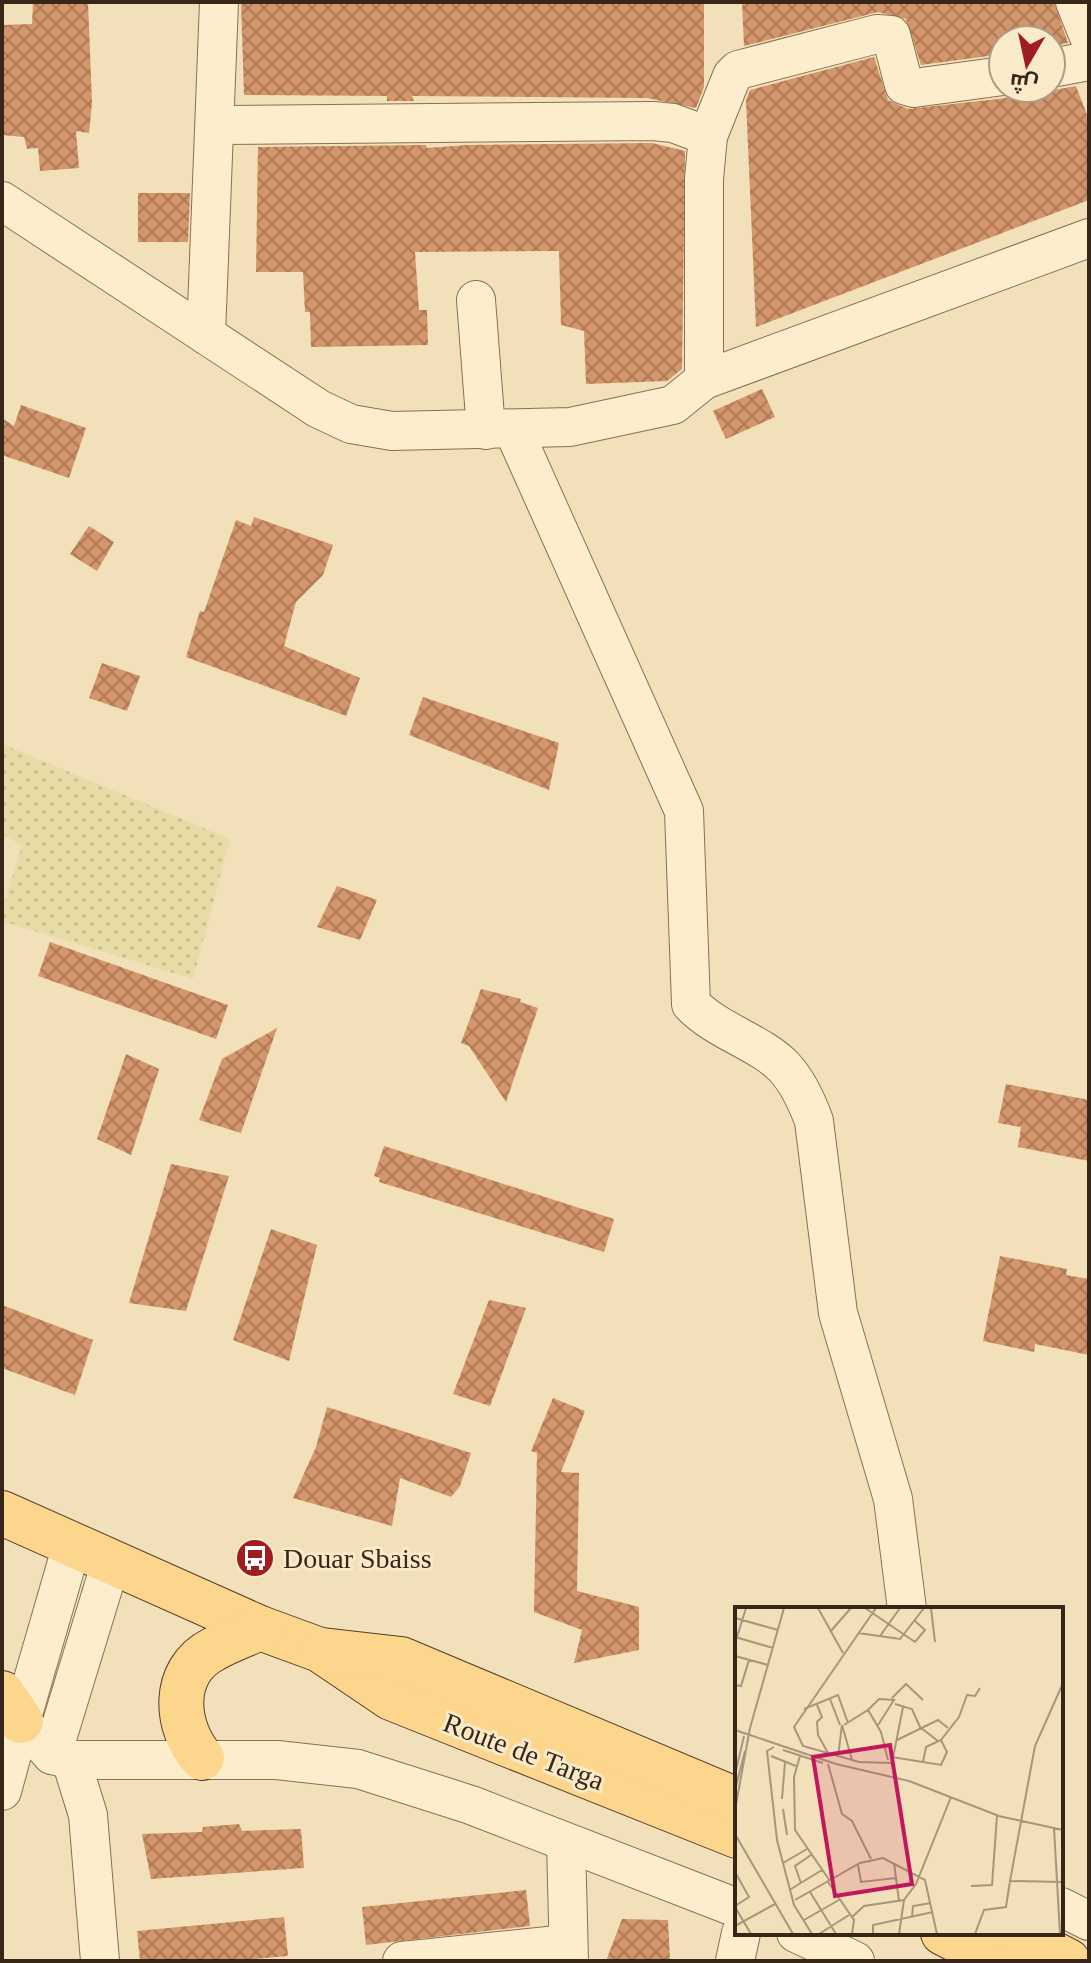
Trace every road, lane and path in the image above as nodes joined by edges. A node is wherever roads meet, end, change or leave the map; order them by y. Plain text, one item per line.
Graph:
1 (219, 2) edge
2 (1075, 2) edge
3 (1089, 37) edge
4 (1089, 61) edge
5 (1067, 65) edge
6 (987, 78) edge
7 (216, 125) junction
8 (708, 136) junction
9 (2, 201) edge
10 (1089, 238) edge
11 (476, 300) dead end
12 (206, 335) junction
13 (704, 380) junction
14 (500, 429) junction
15 (2, 1513) edge
16 (92, 1553) junction
17 (907, 1607) edge
18 (260, 1628) junction
19 (320, 1650) junction
20 (11, 1707) edge
21 (62, 1758) junction
22 (202, 1758) junction
23 (2, 1791) edge
24 (735, 1799) edge
25 (735, 1835) edge
26 (566, 1843) junction
27 (735, 1907) edge
28 (1063, 1908) edge
29 (1089, 1921) edge
30 (741, 1935) edge
31 (800, 1935) edge
32 (947, 1935) edge
33 (1018, 1935) edge
34 (568, 1952) edge
35 (100, 1961) edge
36 (402, 1961) edge
37 (735, 1961) edge
38 (855, 1961) edge
39 (998, 1961) edge
40 (1068, 1961) edge

1 - 7 street
2 - 3 street
4 - 5 street
6 - 8 street
7 - 8 street
7 - 12 street
8 - 13 street
9 - 12 street
10 - 13 street
11 - 14 street
12 - 14 street
13 - 14 street
14 - 17 street
15 - 16 main road, Route de Targa
16 - 18 main road, Route de Targa
16 - 20 street
16 - 21 street
18 - 19 main road, Route de Targa
18 - 22 main road
19 - 24 main road, Route de Targa
19 - 25 main road, Route de Targa
20 - 21 street
20 - 23 street
21 - 22 street
21 - 35 street
22 - 26 street
26 - 27 street
26 - 34 street
28 - 29 street
30 - 37 street
31 - 38 street
32 - 39 main road
33 - 40 main road
34 - 36 street

